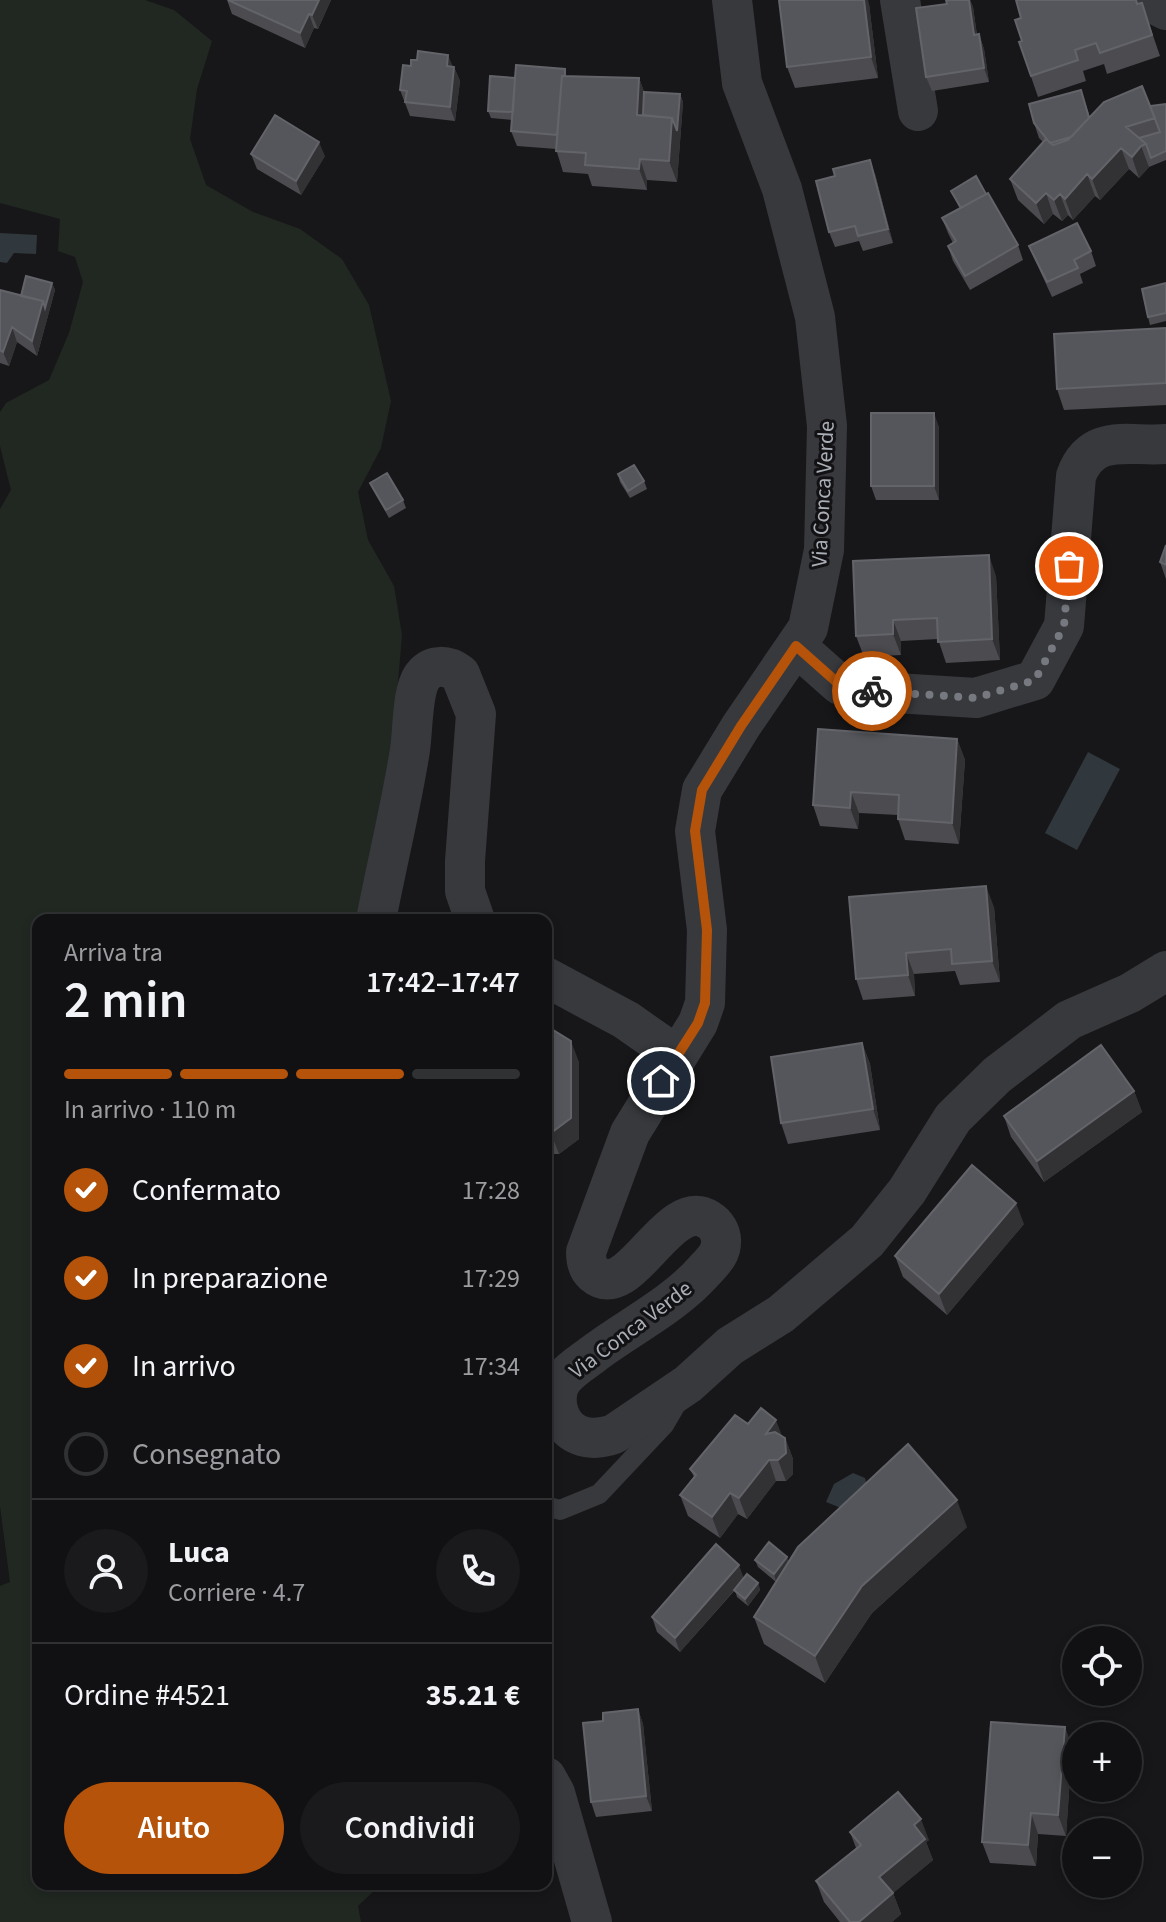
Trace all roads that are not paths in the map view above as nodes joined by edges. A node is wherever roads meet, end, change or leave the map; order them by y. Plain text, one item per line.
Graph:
1 (732, 0) edge
2 (900, 0) edge
3 (1147, 0) edge
4 (1166, 10) edge
5 (918, 111) dead end
6 (1166, 444) edge
7 (796, 646) junction
8 (377, 914) edge
9 (473, 914) edge
10 (1166, 971) edge
11 (552, 980) edge
12 (676, 1055) junction
13 (688, 1384) junction
14 (552, 1508) edge
15 (552, 1788) edge
16 (592, 1922) edge

1 - 7 street, Via Conca Verde
2 - 5 street
3 - 4 street
6 - 7 street
7 - 12 street, Via Conca Verde
8 - 9 street
10 - 13 street, Via Conca Verde
11 - 12 street
12 - 13 street, Via Conca Verde
13 - 14 lane
15 - 16 street

